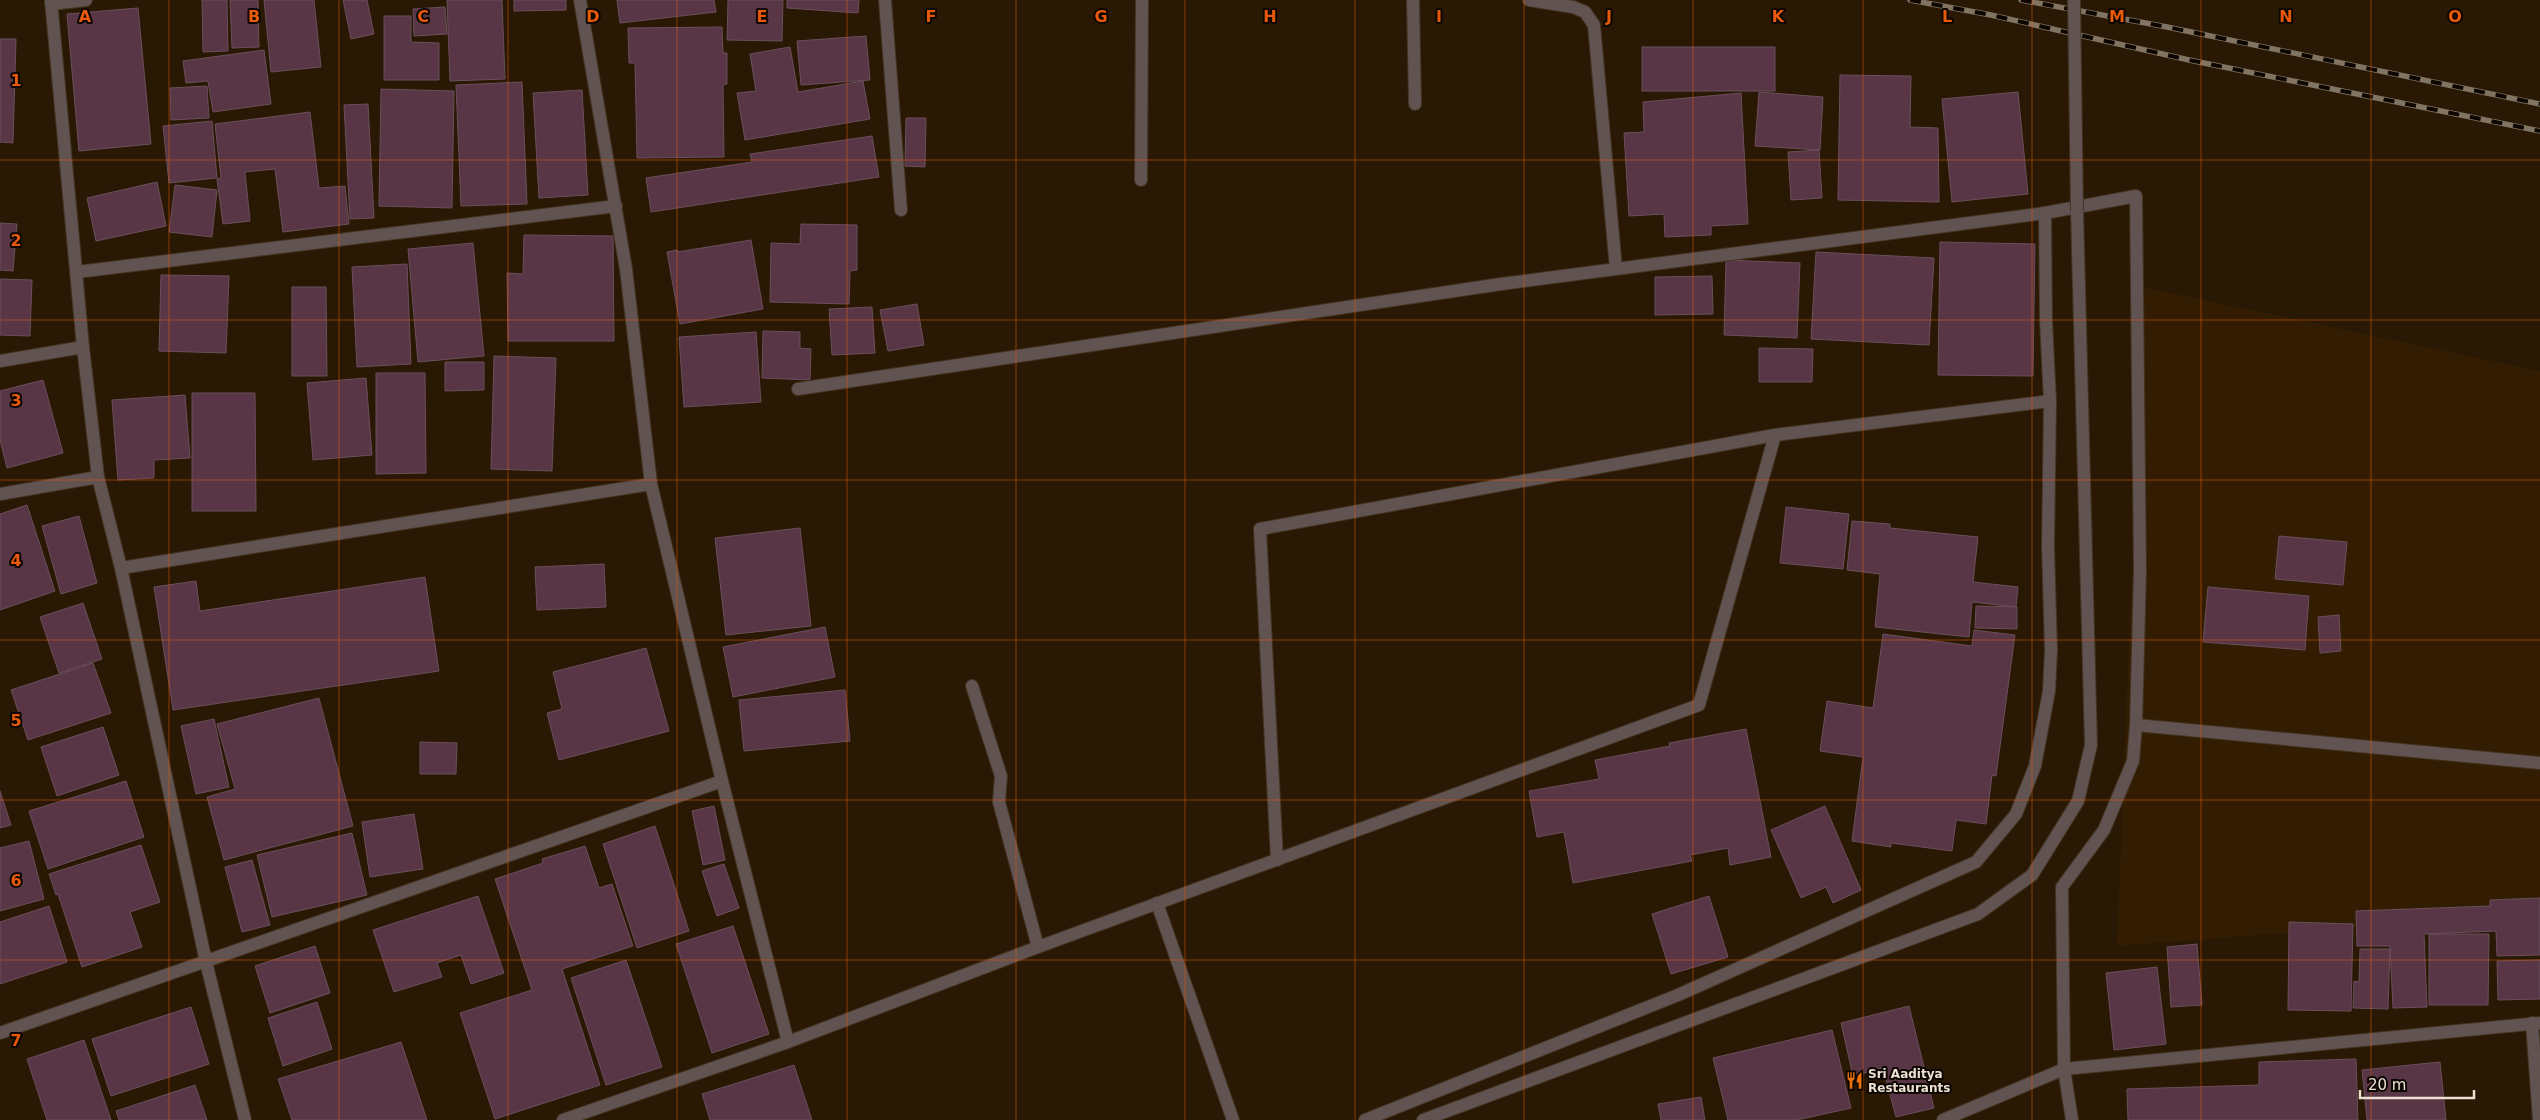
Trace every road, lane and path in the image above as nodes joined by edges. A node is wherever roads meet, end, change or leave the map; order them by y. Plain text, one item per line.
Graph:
1 (86, 0) edge
2 (580, 0) edge
3 (885, 0) edge
4 (1142, 0) edge
5 (1413, 0) edge
6 (1529, 0) edge
7 (2074, 0) edge
8 (51, 2) edge
9 (1415, 104) dead end
10 (1141, 180) dead end
11 (616, 206) junction
12 (901, 210) dead end
13 (2045, 213) junction
14 (1616, 269) junction
15 (77, 272) junction
16 (83, 347) junction
17 (0, 361) edge
18 (798, 389) dead end
19 (2050, 401) junction
20 (1775, 435) junction
21 (98, 477) junction
22 (651, 484) junction
23 (0, 494) edge
24 (121, 568) junction
25 (972, 686) dead end
26 (2136, 725) junction
27 (2540, 763) edge
28 (722, 781) junction
29 (1277, 860) junction
30 (1157, 903) junction
31 (1038, 947) junction
32 (206, 962) junction
33 (2536, 1023) edge
34 (0, 1033) edge
35 (788, 1042) junction
36 (2064, 1068) junction
37 (245, 1120) edge
38 (563, 1120) edge
39 (1233, 1120) edge
40 (1365, 1120) edge
41 (1423, 1120) edge
42 (1943, 1120) edge
43 (2072, 1120) edge
44 (2539, 1120) edge

1 - 8 street
2 - 11 street
3 - 12 street
4 - 10 street
5 - 9 street
6 - 14 street
7 - 41 street, bridge
8 - 15 street
11 - 15 street
11 - 22 street
13 - 14 street
13 - 19 street
13 - 26 street
14 - 18 street
15 - 16 street
16 - 17 street
16 - 21 street
19 - 20 street
19 - 40 street
20 - 29 street
20 - 29 street
21 - 23 street
21 - 24 street
22 - 24 street
22 - 28 street
24 - 32 street
25 - 31 street
26 - 27 street
26 - 36 street
28 - 32 street
28 - 35 street
29 - 30 street
30 - 31 street
30 - 39 street
31 - 35 street
32 - 34 street
32 - 37 street
33 - 36 street
33 - 44 street
35 - 38 street
36 - 42 street
36 - 43 street

